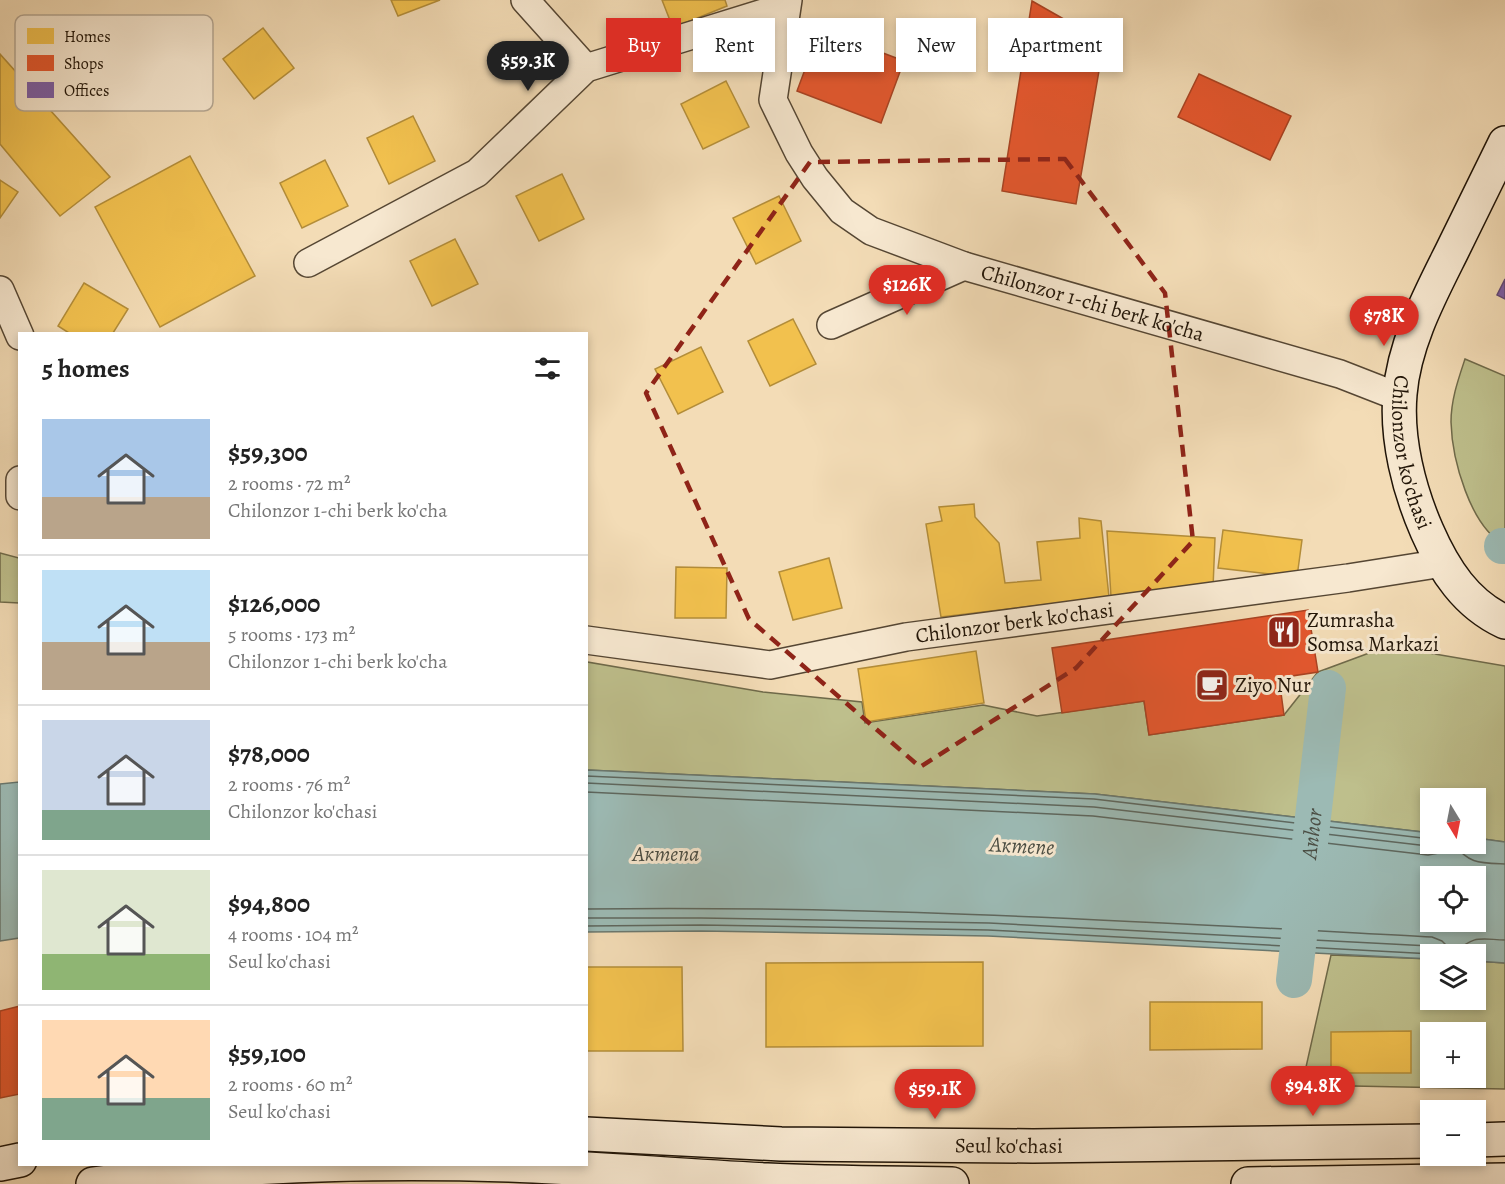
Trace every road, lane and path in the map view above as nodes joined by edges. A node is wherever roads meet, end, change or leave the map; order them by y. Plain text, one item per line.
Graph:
1 (525, 0) edge
2 (787, 3) edge
3 (586, 68) junction
4 (1505, 143) edge
5 (308, 263) dead end
6 (964, 266) junction
7 (0, 290) edge
8 (831, 325) dead end
9 (18, 332) edge
10 (1399, 397) junction
11 (1443, 563) junction
12 (1505, 601) edge
13 (1505, 622) edge
14 (588, 640) edge
15 (588, 1134) edge
16 (1505, 1139) edge
17 (1486, 1140) edge
18 (1420, 1141) edge
19 (18, 1160) edge
20 (0, 1164) edge
21 (366, 1166) edge
22 (511, 1166) edge
23 (1505, 1180) edge
24 (1283, 1183) edge
25 (1340, 1183) edge
26 (93, 1184) edge
27 (952, 1184) edge
28 (1248, 1184) edge

1 - 3 street
2 - 3 street
2 - 6 street, Chilonzor 1-chi berk ko'cha
3 - 5 street
4 - 10 main road, Chilonzor ko'chasi
6 - 8 street
6 - 10 street, Chilonzor 1-chi berk ko'cha
7 - 9 street
10 - 11 main road, Chilonzor ko'chasi
11 - 12 main road
11 - 13 main road, Chilonzor ko'chasi
11 - 14 street, Chilonzor berk ko'chasi
15 - 18 main road, Seul ko'chasi
16 - 17 main road
19 - 20 main road
21 - 26 main road, Seul ko'chasi
22 - 27 main road, Seul ko'chasi
23 - 25 main road
24 - 25 main road
24 - 28 main road

